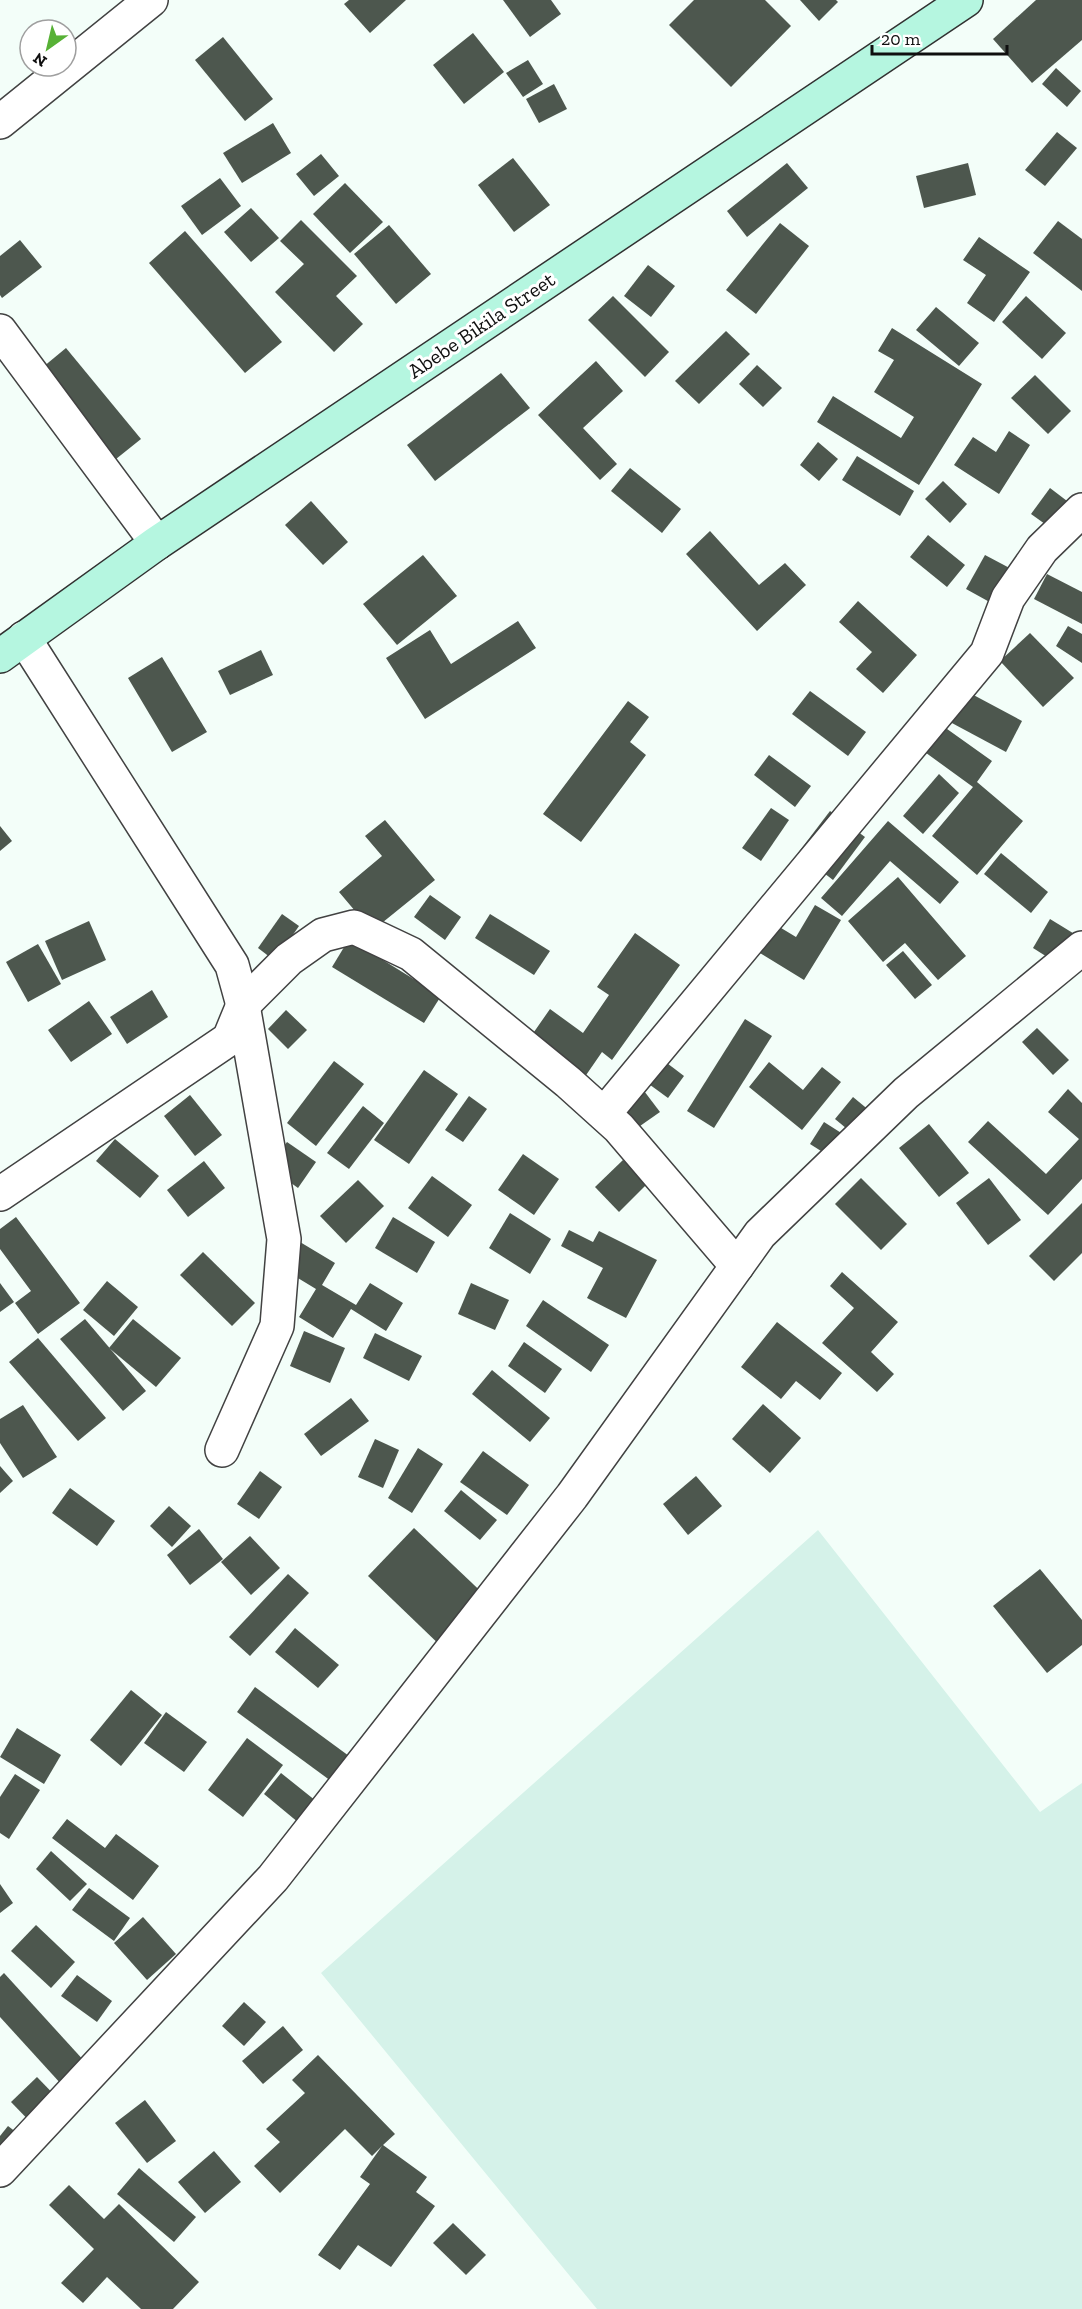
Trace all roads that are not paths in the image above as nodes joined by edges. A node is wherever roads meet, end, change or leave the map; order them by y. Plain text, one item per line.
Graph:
1 (151, 0) edge
2 (966, 0) edge
3 (0, 122) edge
4 (0, 331) edge
5 (1082, 510) edge
6 (157, 543) junction
7 (12, 647) edge
8 (1082, 948) edge
9 (243, 1005) junction
10 (604, 1114) junction
11 (0, 1194) edge
12 (737, 1266) junction
13 (222, 1449) dead end
14 (0, 2170) edge

1 - 3 street
2 - 6 main road, Abebe Bikila Street
4 - 6 street
5 - 10 street
6 - 7 main road, Abebe Bikila Street
7 - 9 street
8 - 12 street
9 - 10 street
9 - 11 street
9 - 13 street
10 - 12 street
12 - 14 street

